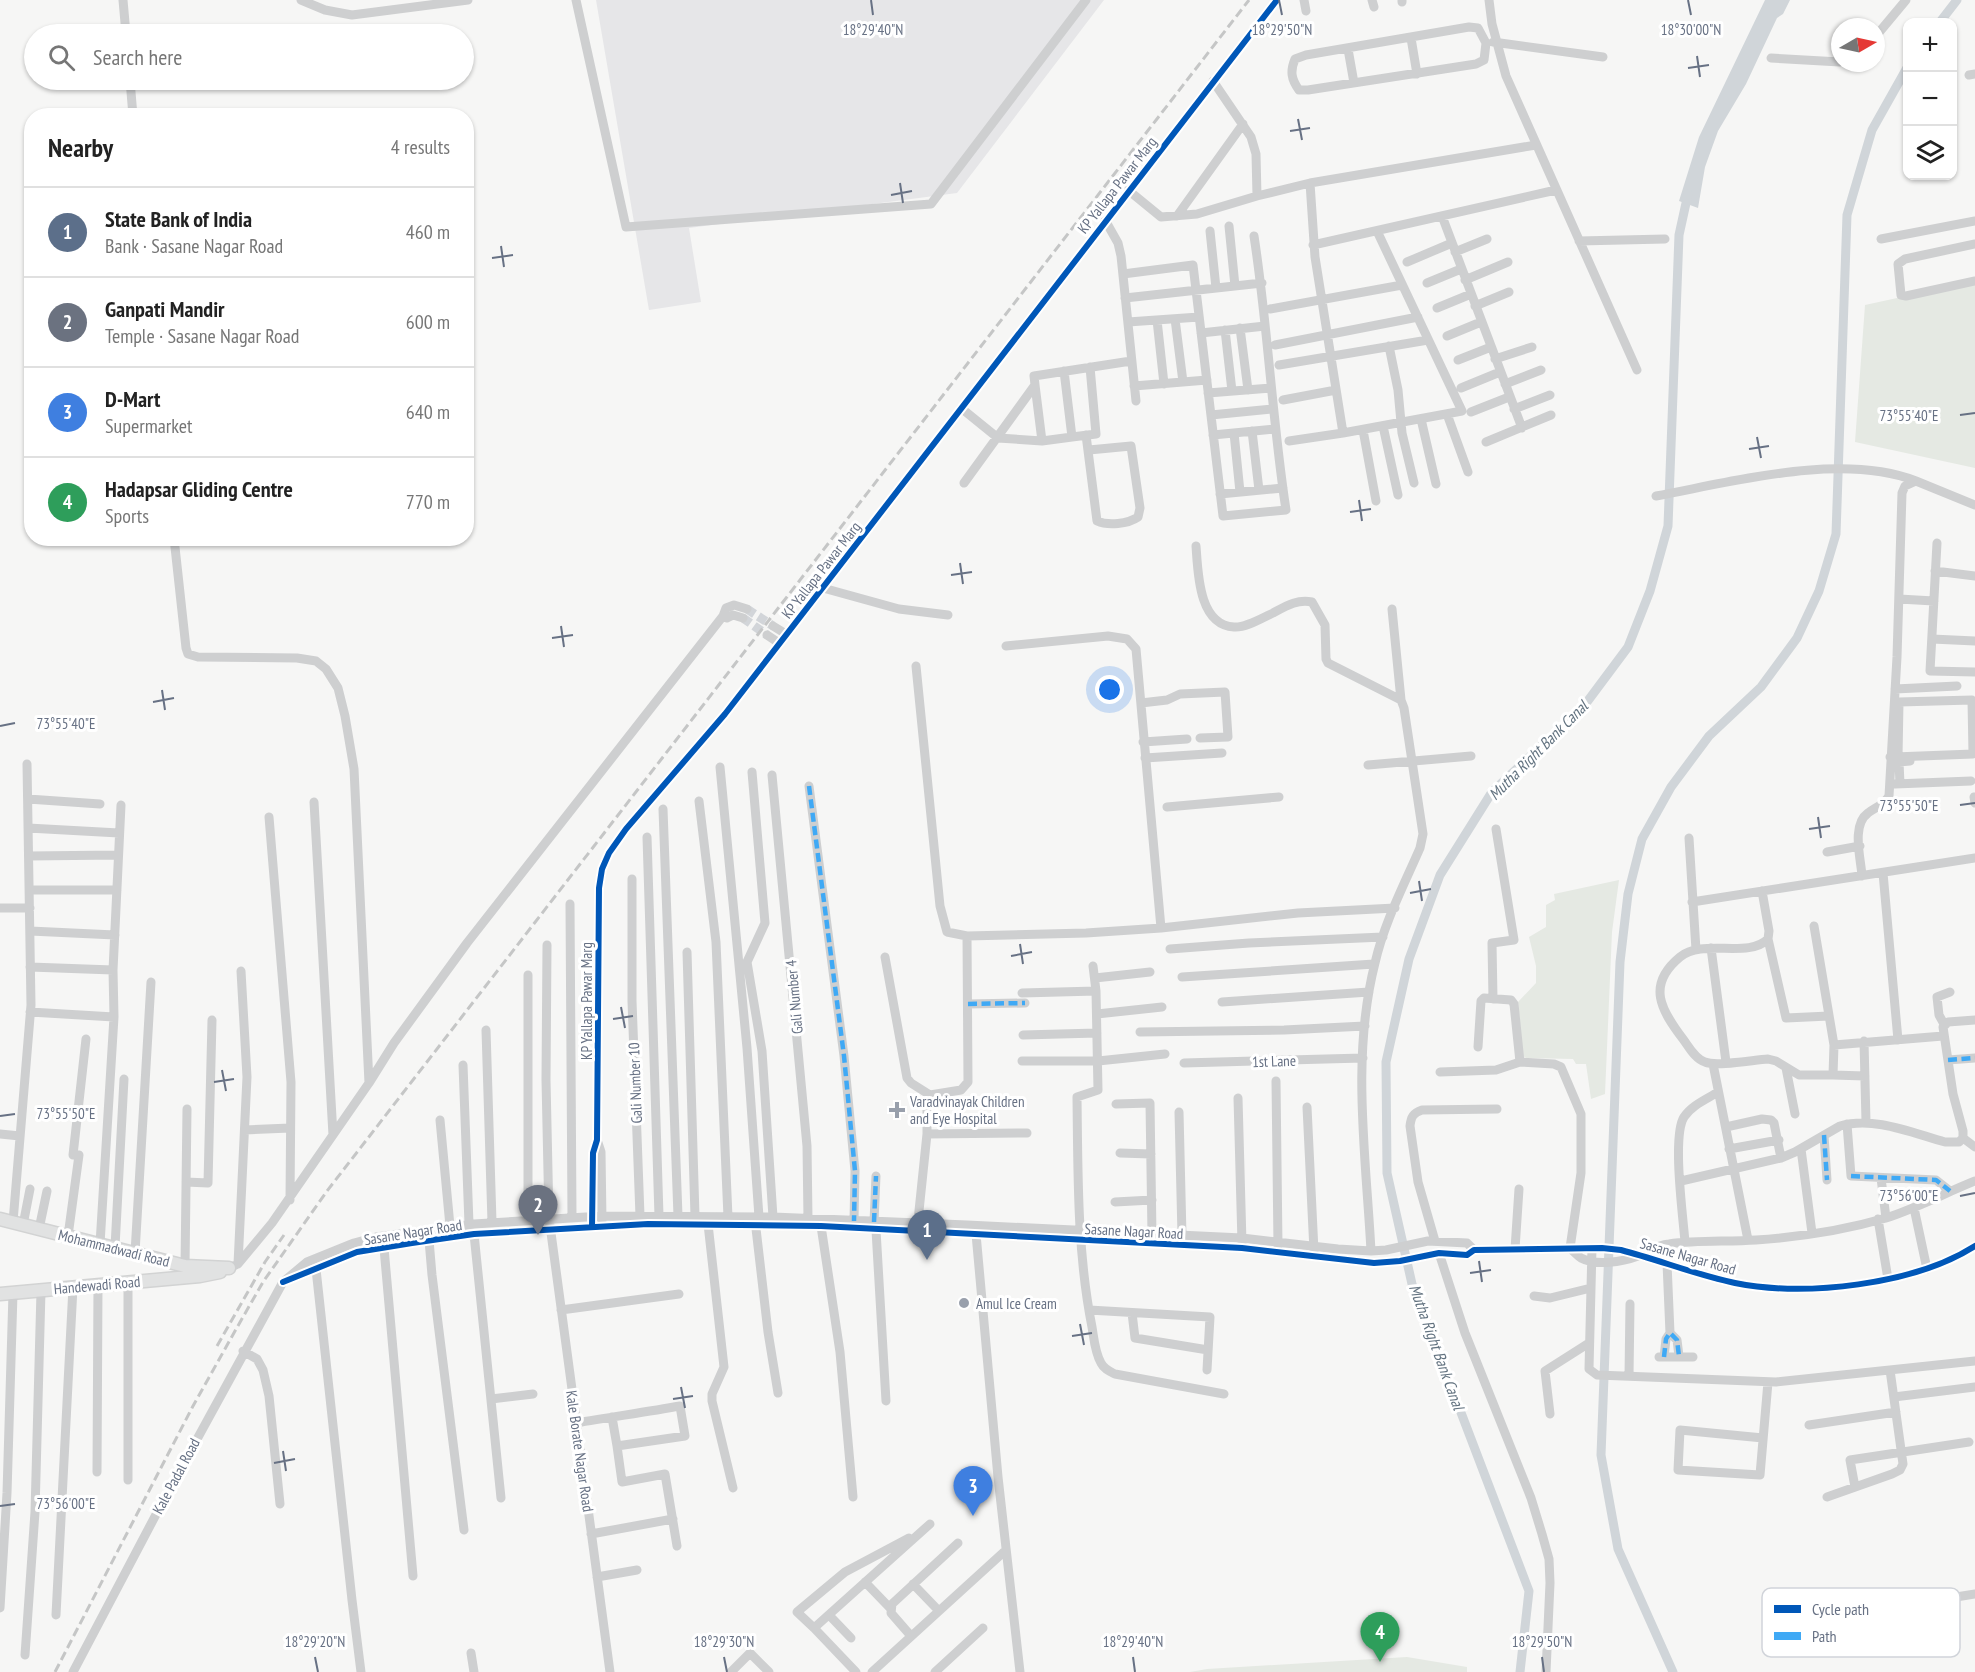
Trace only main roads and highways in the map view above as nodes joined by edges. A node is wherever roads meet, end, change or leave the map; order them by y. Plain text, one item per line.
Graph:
1 (0, 1219) edge
2 (234, 1266) joint
3 (0, 1294) edge

1 - 2 main road, Mohammadwadi Road
2 - 3 main road, Handewadi Road

